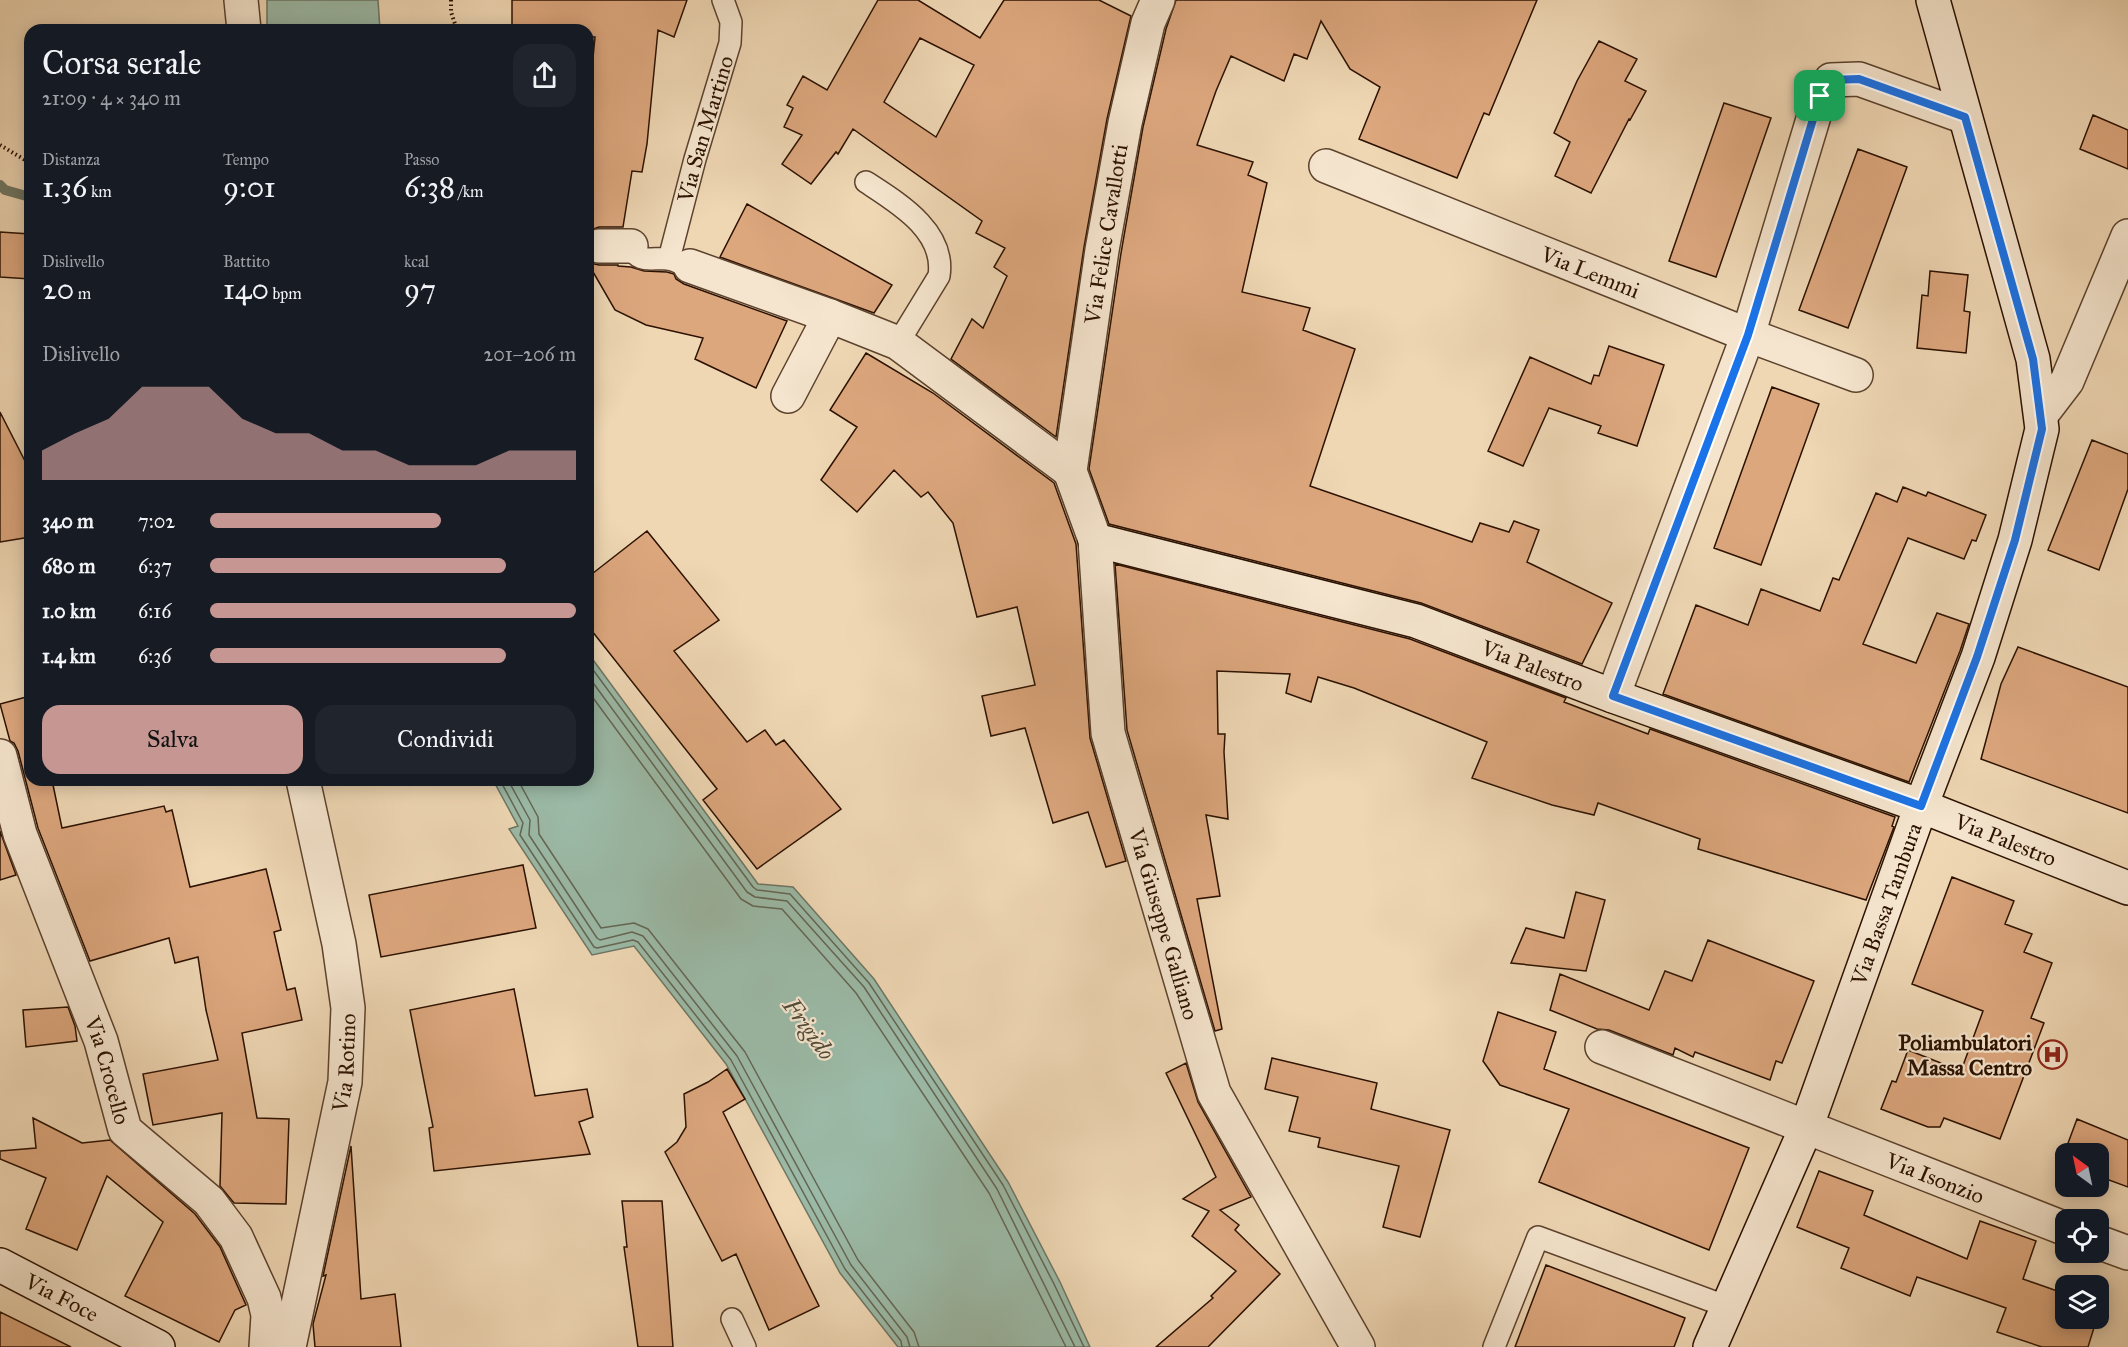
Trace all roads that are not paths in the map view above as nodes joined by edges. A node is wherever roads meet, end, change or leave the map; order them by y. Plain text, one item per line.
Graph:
1 (241, 0) edge
2 (723, 0) edge
3 (1158, 0) edge
4 (1933, 0) edge
5 (243, 24) edge
6 (1965, 117) junction
7 (1326, 166) dead end
8 (866, 182) dead end
9 (2128, 236) edge
10 (602, 246) edge
11 (680, 262) junction
12 (830, 316) junction
13 (1748, 335) junction
14 (898, 343) junction
15 (1856, 375) dead end
16 (788, 396) dead end
17 (2041, 415) junction
18 (1070, 471) junction
19 (1095, 540) junction
20 (1613, 696) junction
21 (0, 756) edge
22 (304, 786) edge
23 (1921, 806) junction
24 (2128, 888) edge
25 (1602, 1047) dead end
26 (1806, 1128) junction
27 (2055, 1225) edge
28 (2109, 1246) edge
29 (2128, 1253) edge
30 (0, 1265) edge
31 (1728, 1307) junction
32 (732, 1319) dead end
33 (158, 1347) edge
34 (266, 1347) edge
35 (289, 1347) edge
36 (745, 1347) edge
37 (1358, 1347) edge
38 (1494, 1347) edge
39 (1710, 1347) edge

1 - 5 street
2 - 11 lane, Via San Martino
3 - 18 street, Via Felice Cavallotti
4 - 6 street, Via Bassa Tambura
6 - 13 street
6 - 17 street, Via Bassa Tambura
7 - 13 street, Via Lemmi
8 - 14 lane
9 - 17 street
10 - 11 lane
11 - 12 street
12 - 14 street
12 - 16 street
13 - 15 street, Via Lemmi
13 - 20 street
14 - 18 street
17 - 23 street, Via Bassa Tambura
18 - 19 street, Via Giuseppe Galliano
19 - 20 street, Via Palestro
19 - 37 street, Via Giuseppe Galliano
20 - 23 street, Via Palestro
21 - 34 street, Via Crocello
22 - 35 street, Via Rotino
23 - 24 street, Via Palestro
23 - 26 street, Via Bassa Tambura
25 - 26 street, Via Isonzio
26 - 27 street, Via Isonzio
26 - 31 street, Via Bassa Tambura
28 - 29 street
30 - 33 street, Via Foce
31 - 38 lane
31 - 39 street, Via Bassa Tambura
32 - 36 lane

